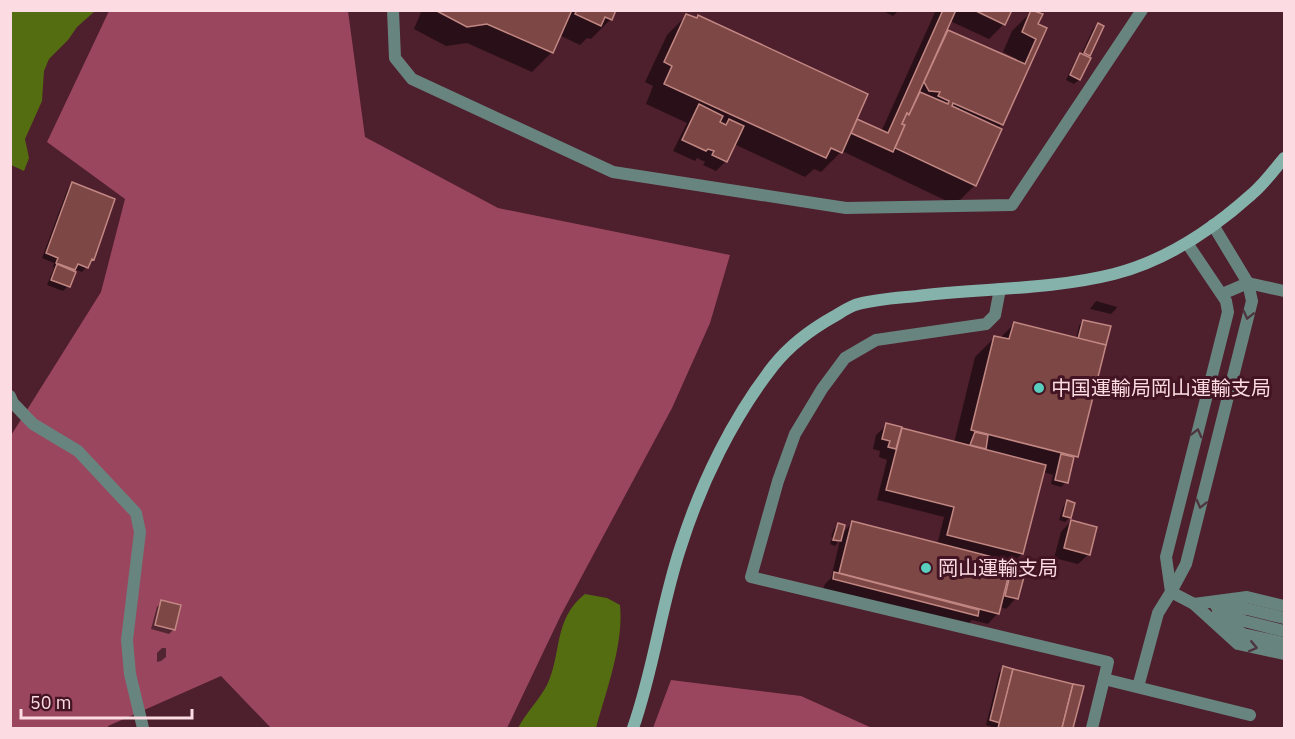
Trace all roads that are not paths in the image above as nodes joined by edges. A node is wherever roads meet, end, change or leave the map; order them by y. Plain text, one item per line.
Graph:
1 (393, 10) edge
2 (1142, 10) edge
3 (1284, 158) edge
4 (1213, 225) junction
5 (1188, 243) junction
6 (1248, 283) junction
7 (1000, 289) junction
8 (1284, 291) edge
9 (1222, 294) junction
10 (10, 396) edge
11 (1171, 592) junction
12 (1194, 604) junction
13 (1284, 606) edge
14 (1284, 618) edge
15 (1284, 631) edge
16 (1284, 643) edge
17 (1284, 654) edge
18 (1104, 679) junction
19 (1138, 687) junction
20 (1250, 715) dead end
21 (143, 729) edge
22 (633, 729) edge
23 (1092, 729) edge

1 - 2 street
3 - 4 street
4 - 5 street
4 - 6 street
5 - 7 street
5 - 9 street
6 - 8 street
6 - 9 street
6 -> 11 street
7 - 18 street
7 - 22 street
11 -> 9 street
10 - 21 street
11 - 12 street
11 - 19 street
12 - 13 street
12 - 14 street
12 - 15 street
12 - 16 street
12 -> 17 street
18 - 19 street
18 - 23 street
19 - 20 street

